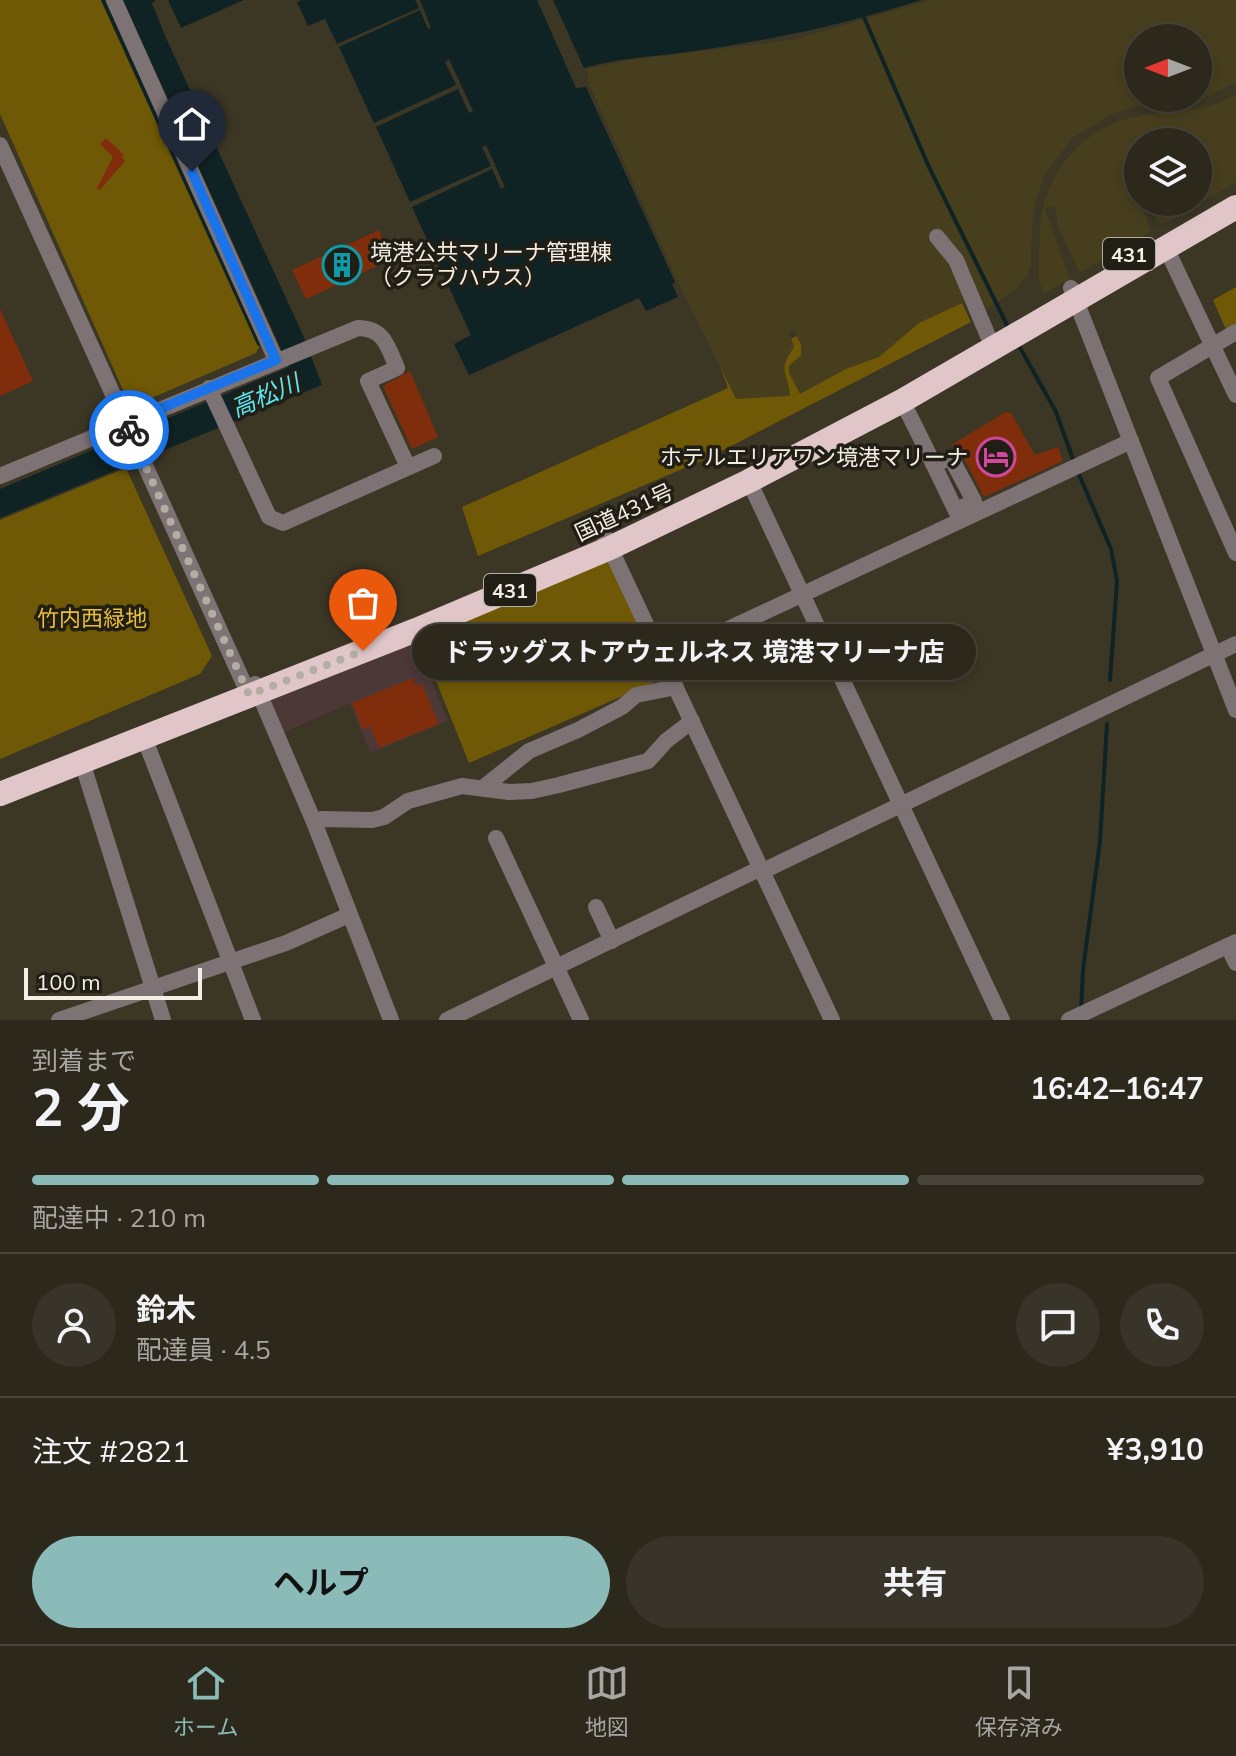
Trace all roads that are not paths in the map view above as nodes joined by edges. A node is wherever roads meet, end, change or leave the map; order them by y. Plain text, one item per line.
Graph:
1 (114, 0) edge
2 (0, 145) edge
3 (1236, 192) edge
4 (1236, 207) edge
5 (937, 237) dead end
6 (1166, 248) junction
7 (1074, 294) junction
8 (1236, 332) edge
9 (994, 337) junction
10 (1212, 346) junction
11 (280, 359) junction
12 (212, 394) junction
13 (1236, 395) edge
14 (902, 401) junction
15 (128, 429) junction
16 (1131, 441) junction
17 (434, 456) dead end
18 (933, 464) dead end
19 (408, 467) junction
20 (0, 476) edge
21 (749, 481) junction
22 (607, 542) junction
23 (1236, 553) edge
24 (802, 596) junction
25 (1236, 644) edge
26 (1215, 655) junction
27 (664, 659) junction
28 (251, 686) junction
29 (676, 687) junction
30 (1236, 710) edge
31 (692, 721) junction
32 (144, 737) junction
33 (82, 762) junction
34 (0, 778) edge
35 (484, 787) junction
36 (0, 794) edge
37 (900, 805) junction
38 (314, 822) junction
39 (496, 838) dead end
40 (762, 870) junction
41 (596, 907) dead end
42 (349, 915) junction
43 (612, 941) junction
44 (1232, 944) edge
45 (232, 961) junction
46 (1236, 963) edge
47 (555, 968) junction
48 (154, 990) junction
49 (1078, 1016) edge
50 (59, 1020) edge
51 (163, 1020) edge
52 (253, 1020) edge
53 (391, 1020) edge
54 (447, 1020) edge
55 (581, 1020) edge
56 (832, 1020) edge
57 (1002, 1020) edge

1 - 11 street
2 - 15 street
3 - 7 highway, 国道431号 / 431
4 - 6 highway, 国道431号 / 431
5 - 9 street
6 - 7 highway, 国道431号 / 431
6 - 10 street
7 - 9 highway, 国道431号 / 431
7 - 16 street
8 - 10 street
9 - 14 highway, 国道431号 / 431
9 - 22 highway, 国道431号 / 431
10 - 13 street
10 - 23 street
11 - 12 street
11 - 19 street
12 - 15 street
12 - 19 street
14 - 18 street
14 - 21 highway, 国道431号 / 431
15 - 20 street
15 - 28 street
16 - 24 street
16 - 26 street
17 - 19 street
21 - 22 highway, 国道431号 / 431
21 - 24 street
22 - 27 street
22 - 28 highway, 国道431号 / 431
24 - 27 street
24 - 37 street
25 - 26 street
26 - 30 street
26 - 37 street
27 - 29 street
28 - 32 highway, 国道431号 / 431
28 - 34 highway, 国道431号 / 431
28 - 38 street
29 - 31 street
29 - 35 street
31 - 35 street
31 - 40 street
32 - 33 highway, 国道431号 / 431
32 - 45 street
33 - 36 highway, 国道431号 / 431
33 - 48 street
35 - 38 street
37 - 40 street
37 - 57 street
38 - 42 street
39 - 47 street
40 - 43 street
40 - 56 street
41 - 43 street
42 - 45 street
42 - 53 street
43 - 47 street
44 - 46 street
44 - 49 street
45 - 48 street
45 - 52 street
47 - 54 street
47 - 55 street
48 - 50 street
48 - 51 street

